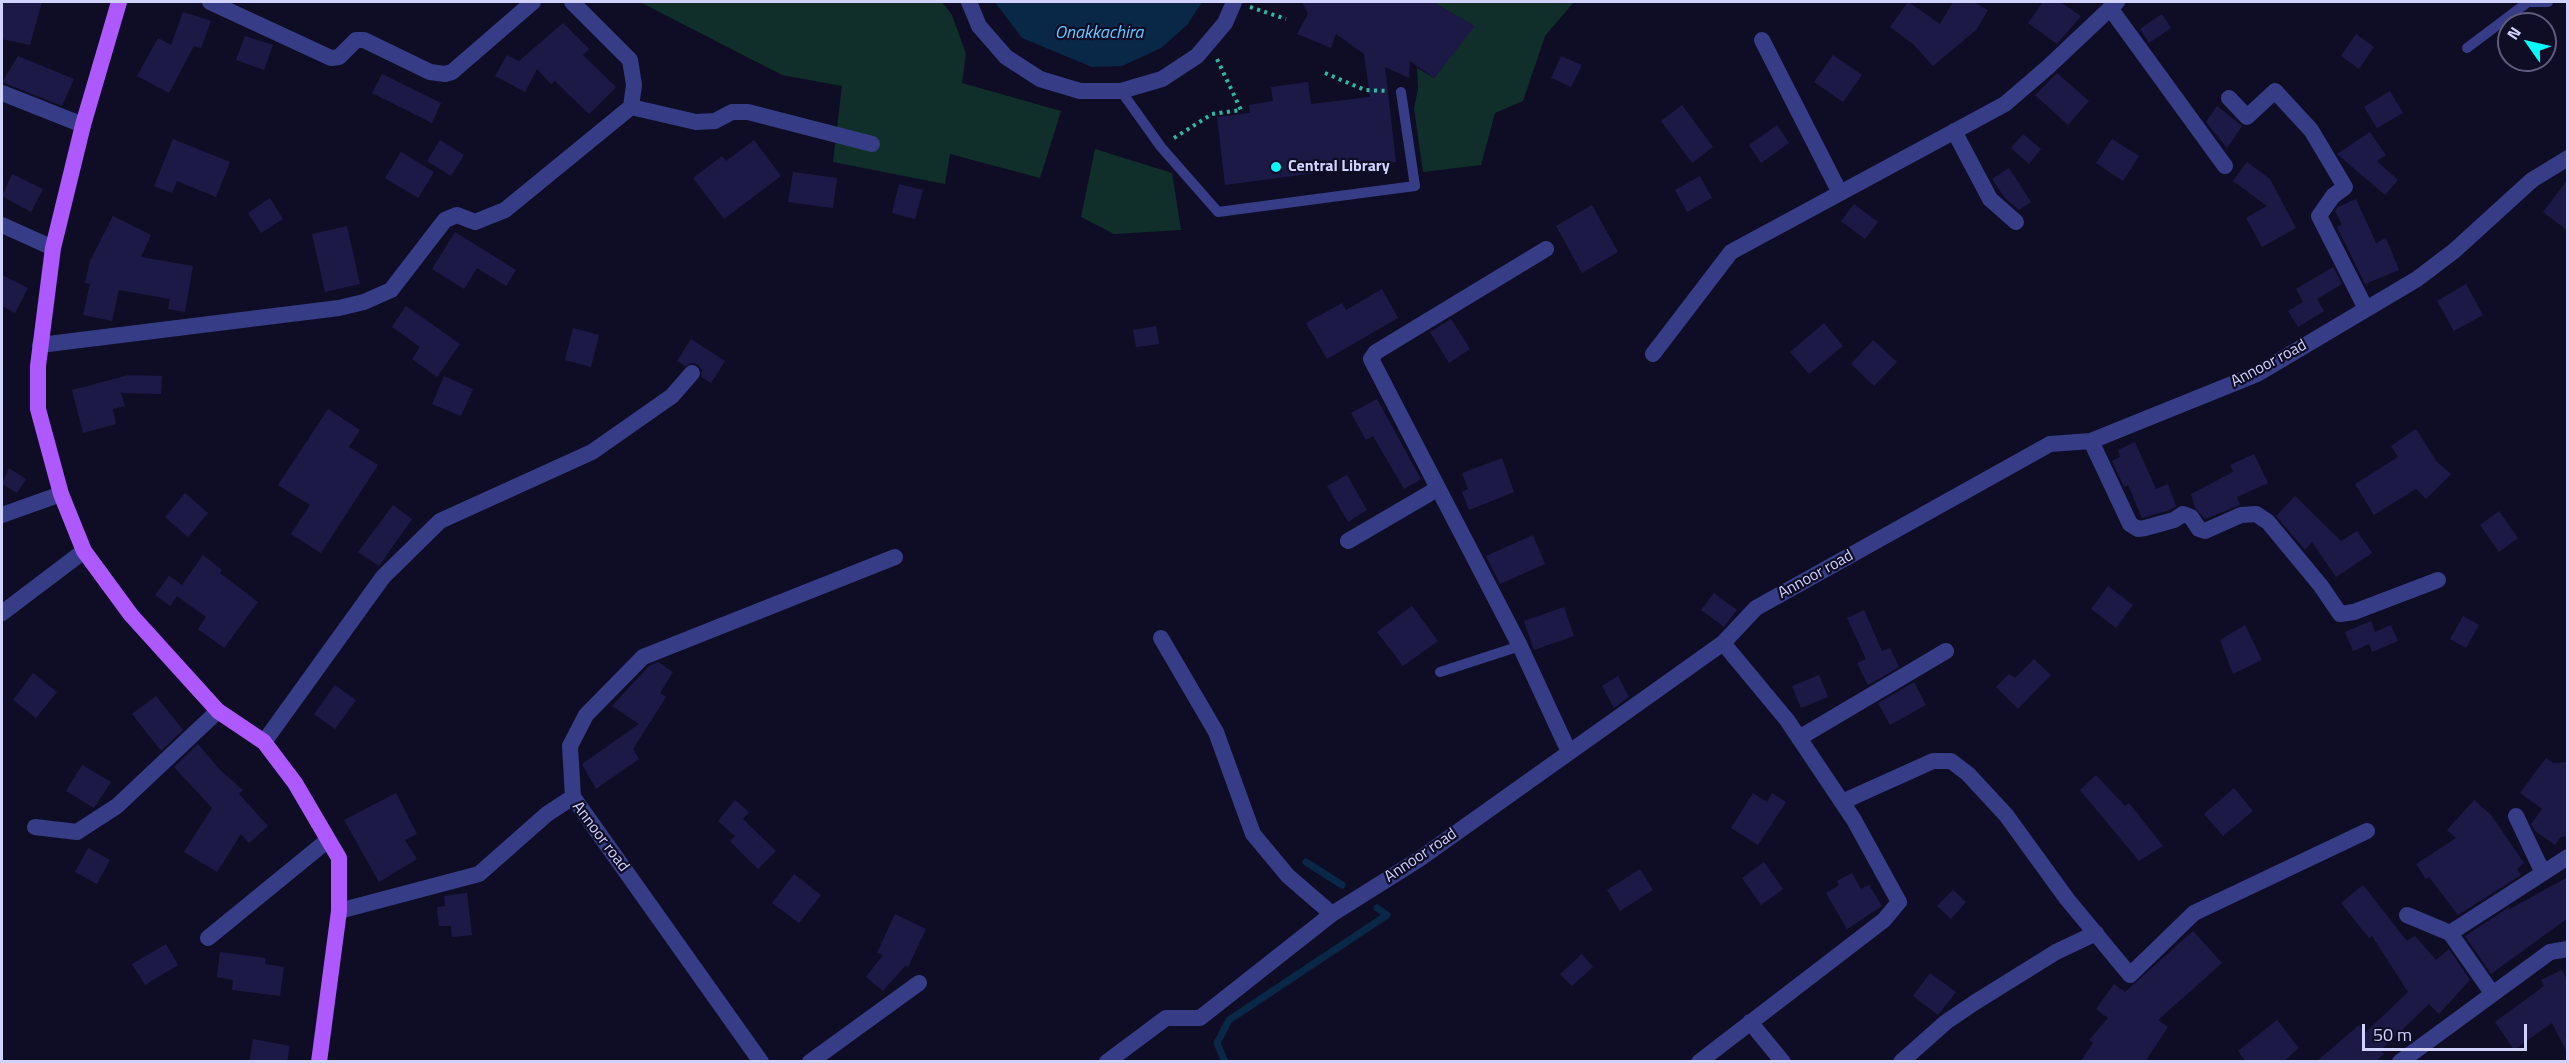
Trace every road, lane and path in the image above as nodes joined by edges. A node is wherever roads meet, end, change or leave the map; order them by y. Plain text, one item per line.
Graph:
1 (120, 2) edge
2 (210, 2) edge
3 (533, 2) edge
4 (572, 2) edge
5 (969, 2) edge
6 (1234, 2) edge
7 (2548, 2) edge
8 (2113, 5) edge
9 (1286, 19) dead end
10 (1762, 40) dead end
11 (1208, 42) junction
12 (2467, 48) dead end
13 (1325, 73) dead end
14 (1121, 91) junction
15 (1401, 92) joint
16 (2, 93) edge
17 (2229, 98) dead end
18 (631, 107) junction
19 (83, 124) junction
20 (1953, 131) junction
21 (872, 144) dead end
22 (1161, 147) junction
23 (2568, 158) edge
24 (2225, 166) dead end
25 (1840, 193) junction
26 (2016, 222) dead end
27 (2, 225) edge
28 (53, 248) junction
29 (1546, 249) dead end
30 (2366, 309) junction
31 (40, 345) junction
32 (1653, 354) dead end
33 (692, 373) dead end
34 (2091, 441) junction
35 (1437, 489) junction
36 (60, 494) junction
37 (2, 515) edge
38 (1348, 541) dead end
39 (84, 551) junction
40 (895, 556) dead end
41 (2438, 580) dead end
42 (2, 614) edge
43 (1161, 638) dead end
44 (1723, 642) junction
45 (1520, 646) junction
46 (1946, 651) dead end
47 (1440, 672) dead end
48 (218, 711) junction
49 (1799, 738) junction
50 (264, 742) junction
51 (1569, 753) junction
52 (573, 797) junction
53 (1842, 802) junction
54 (2516, 816) dead end
55 (35, 827) dead end
56 (2367, 831) dead end
57 (328, 840) junction
58 (2568, 857) edge
59 (2543, 873) junction
60 (339, 911) junction
61 (1332, 914) junction
62 (2407, 915) dead end
63 (2096, 933) junction
64 (2450, 933) junction
65 (208, 938) dead end
66 (2568, 949) edge
67 (918, 983) dead end
68 (2492, 993) junction
69 (1750, 1022) junction
70 (319, 1062) edge
71 (761, 1062) edge
72 (810, 1062) edge
73 (1107, 1062) edge
74 (1699, 1062) edge
75 (1783, 1062) edge
76 (1901, 1062) edge
77 (2400, 1062) edge

1 - 19 main road
2 - 3 street
4 - 18 street
5 - 14 street
6 - 9 path
6 - 11 street
7 - 12 lane
8 - 20 street
8 - 24 street
10 - 25 street
11 - 14 street
11 - 22 path
13 - 15 path
14 - 22 lane
15 - 22 lane
16 - 19 street
17 - 30 street
18 - 21 street
18 - 31 street
19 - 28 main road
20 - 25 street
20 - 26 street
23 - 30 street, Annoor road
25 - 32 street
27 - 28 street
28 - 31 main road
29 - 35 street
30 - 34 street, Annoor road
31 - 36 main road
33 - 50 street
34 - 41 street
34 - 44 street, Annoor road
35 - 38 street
35 - 45 street
36 - 37 street
36 - 39 main road
39 - 42 street
39 - 48 main road
40 - 52 street
43 - 61 street
44 - 49 street
44 - 51 street, Annoor road
45 - 47 lane
45 - 51 street
46 - 49 street
48 - 50 main road
48 - 55 street
49 - 53 street
50 - 57 main road
51 - 61 street, Annoor road
52 - 60 street, Annoor road
52 - 71 street, Annoor road
53 - 63 street
53 - 69 street
54 - 59 street
56 - 63 street
57 - 60 main road
57 - 65 street
58 - 59 street
59 - 64 street
60 - 70 main road
61 - 73 street, Annoor road
62 - 64 street
63 - 76 street
64 - 68 street
66 - 68 street
67 - 72 street
68 - 77 street
69 - 74 street
69 - 75 street

